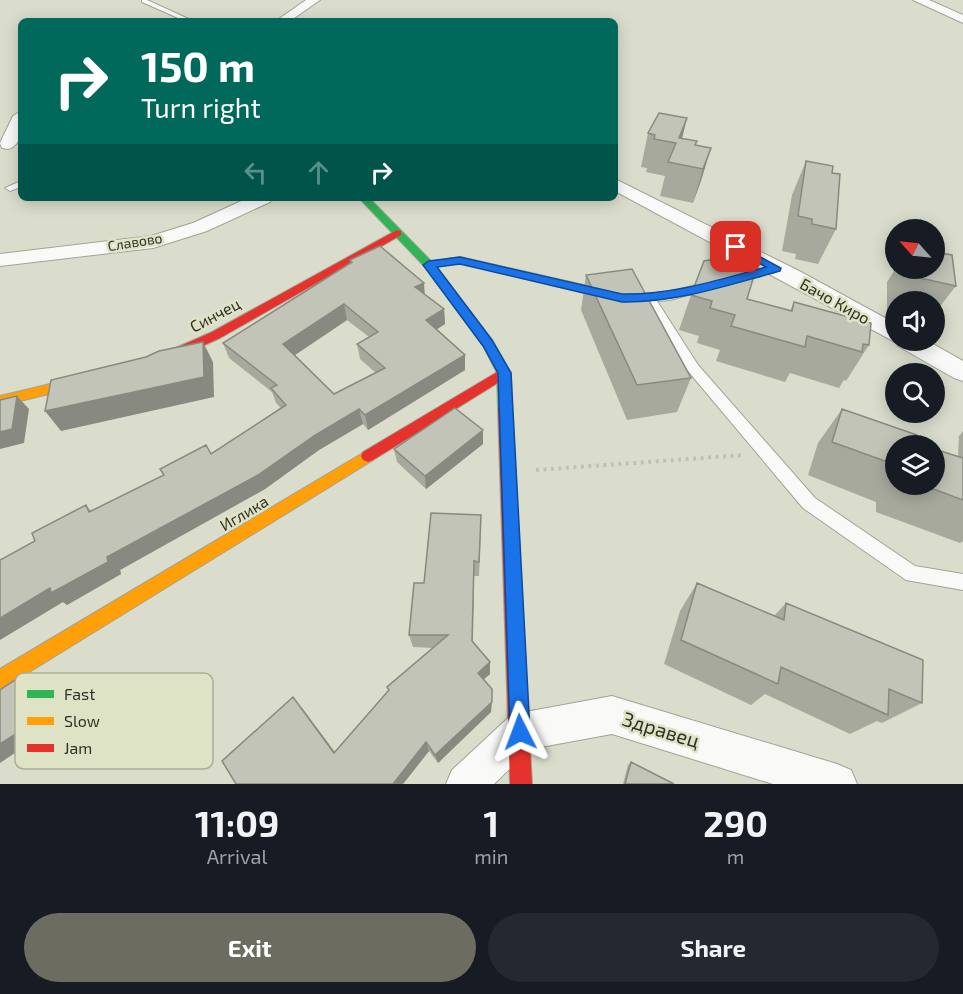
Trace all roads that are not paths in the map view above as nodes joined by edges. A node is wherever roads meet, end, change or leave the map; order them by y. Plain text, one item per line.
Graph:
1 (314, 0) edge
2 (919, 0) edge
3 (144, 1) edge
4 (183, 18) edge
5 (287, 18) edge
6 (963, 19) edge
7 (18, 124) edge
8 (10, 144) edge
9 (18, 185) edge
10 (618, 186) edge
11 (10, 188) dead end
12 (256, 201) edge
13 (367, 201) edge
14 (397, 233) junction
15 (0, 260) edge
16 (429, 265) junction
17 (776, 268) junction
18 (611, 295) edge
19 (631, 298) edge
20 (649, 298) junction
21 (885, 328) edge
22 (926, 351) edge
23 (146, 366) edge
24 (963, 372) edge
25 (504, 373) junction
26 (101, 377) edge
27 (0, 401) edge
28 (963, 582) edge
29 (0, 680) edge
30 (520, 732) junction
31 (466, 784) edge
32 (521, 784) edge
33 (837, 784) edge

1 - 5 street
2 - 6 street
3 - 4 lane
7 - 8 street
9 - 11 lane
10 - 17 street, Бачо Киро
12 - 15 street, Славово
13 - 14 street
14 - 16 street
14 - 23 street, Синчец
16 - 18 lane
16 - 25 street
17 - 20 lane
17 - 21 street, Бачо Киро
19 - 20 lane
20 - 28 lane
22 - 24 street
25 - 29 street, Иглика
25 - 30 street
26 - 27 street
30 - 31 street
30 - 32 street
30 - 33 street, Здравец

